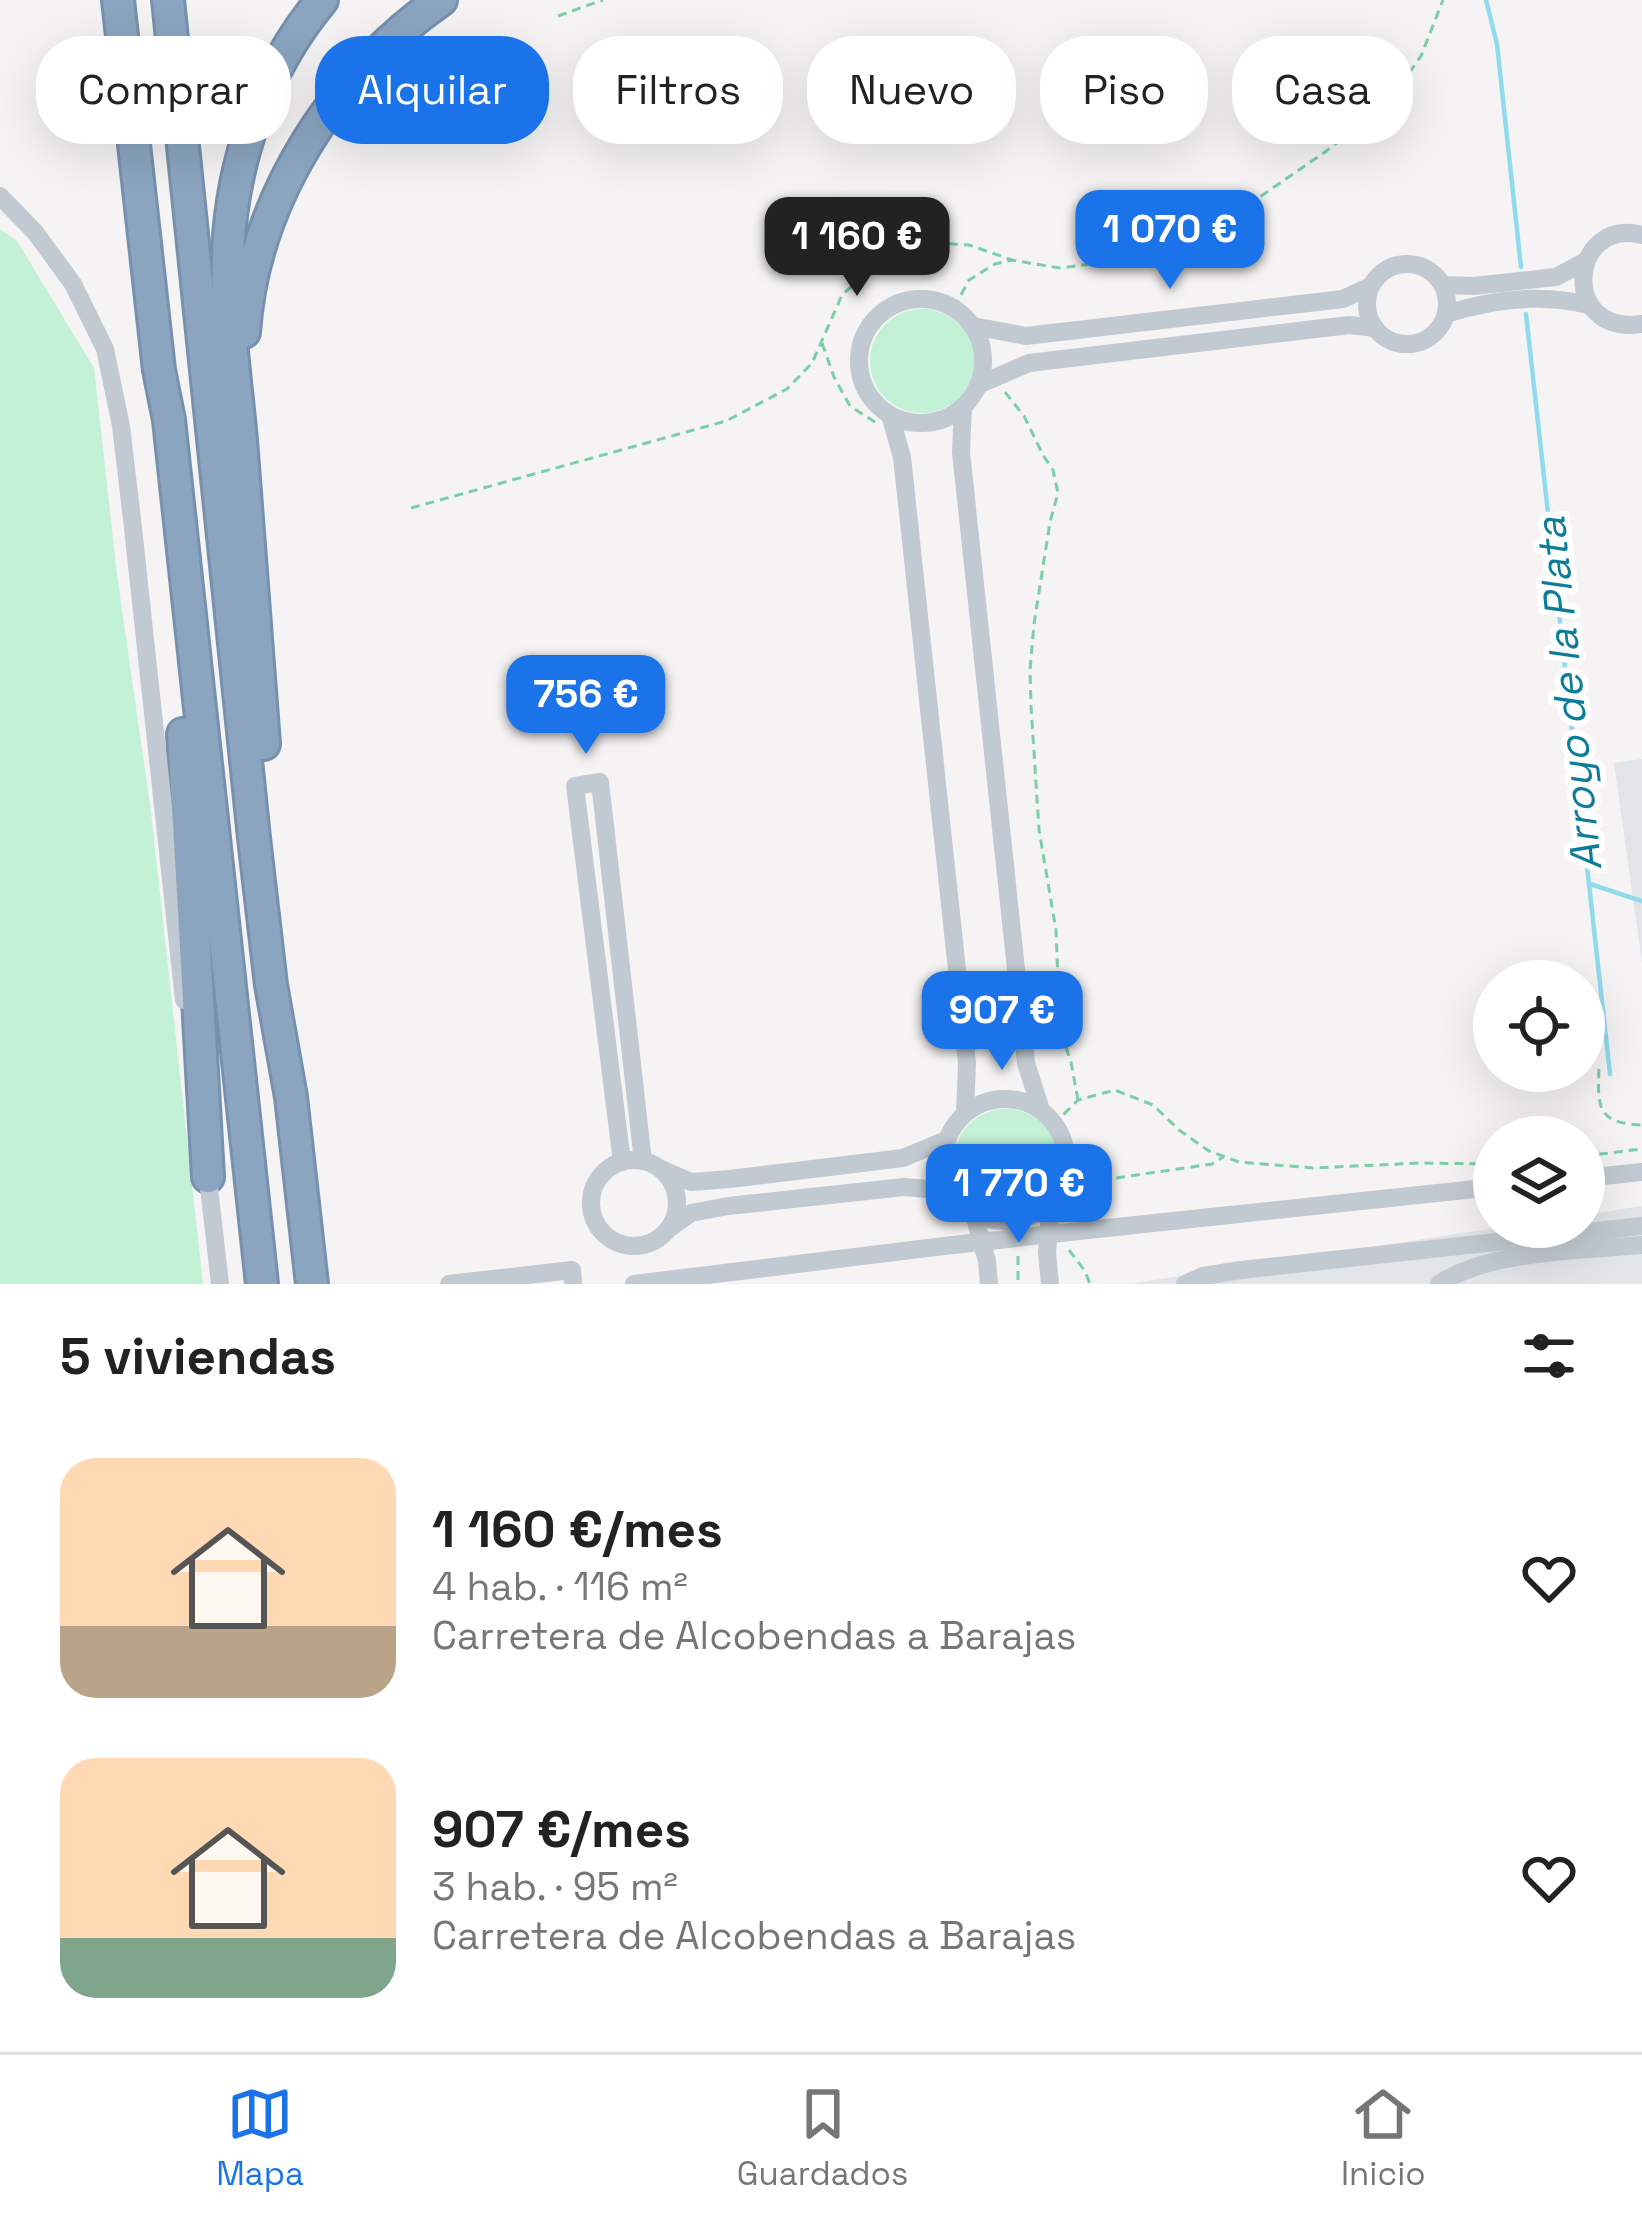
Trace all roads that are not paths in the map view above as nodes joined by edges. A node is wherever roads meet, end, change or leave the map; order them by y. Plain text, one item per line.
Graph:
1 (118, 0) edge
2 (168, 0) edge
3 (322, 0) edge
4 (441, 0) edge
5 (0, 196) edge
6 (1639, 229) edge
7 (1586, 261) junction
8 (1443, 285) junction
9 (1371, 286) junction
10 (1589, 305) junction
11 (1446, 314) junction
12 (1642, 324) edge
13 (973, 326) junction
14 (1375, 328) junction
15 (159, 370) junction
16 (987, 382) junction
17 (963, 406) junction
18 (890, 415) junction
19 (241, 434) junction
20 (292, 1097) junction
21 (965, 1113) junction
22 (1047, 1118) junction
23 (946, 1141) junction
24 (622, 1162) junction
25 (652, 1165) junction
26 (1642, 1172) edge
27 (1605, 1176) edge
28 (208, 1177) junction
29 (1473, 1189) edge
30 (951, 1191) junction
31 (1059, 1206) junction
32 (974, 1214) junction
33 (1642, 1226) edge
34 (670, 1228) junction
35 (1642, 1245) edge
36 (220, 1284) edge
37 (262, 1284) edge
38 (312, 1284) edge
39 (449, 1284) edge
40 (573, 1284) edge
41 (634, 1284) edge
42 (989, 1284) edge
43 (1050, 1284) edge
44 (1185, 1284) edge
45 (1439, 1284) edge

1 - 15 highway
2 - 20 highway
3 - 19 highway
4 - 19 highway
5 - 28 street
6 - 7 street
7 - 8 street
7 - 10 street
8 - 9 street
8 - 11 street
9 - 13 street
9 - 14 street
10 - 11 street
10 - 12 street
11 - 14 street
13 - 16 street
13 - 18 street
14 - 16 street
15 - 28 highway
15 - 37 highway
16 - 17 street
17 - 18 street
17 - 22 street
18 - 21 street
19 - 20 highway
20 - 38 highway
21 - 22 street
21 - 23 street
22 - 31 street
23 - 25 street
23 - 30 street
24 - 25 street
24 - 25 street
24 - 34 street
25 - 34 street
26 - 27 street
28 - 36 street
29 - 41 street, bridge
30 - 32 street
30 - 34 street
31 - 32 street
31 - 43 street
32 - 42 street
33 - 44 street
35 - 45 street
39 - 40 street

